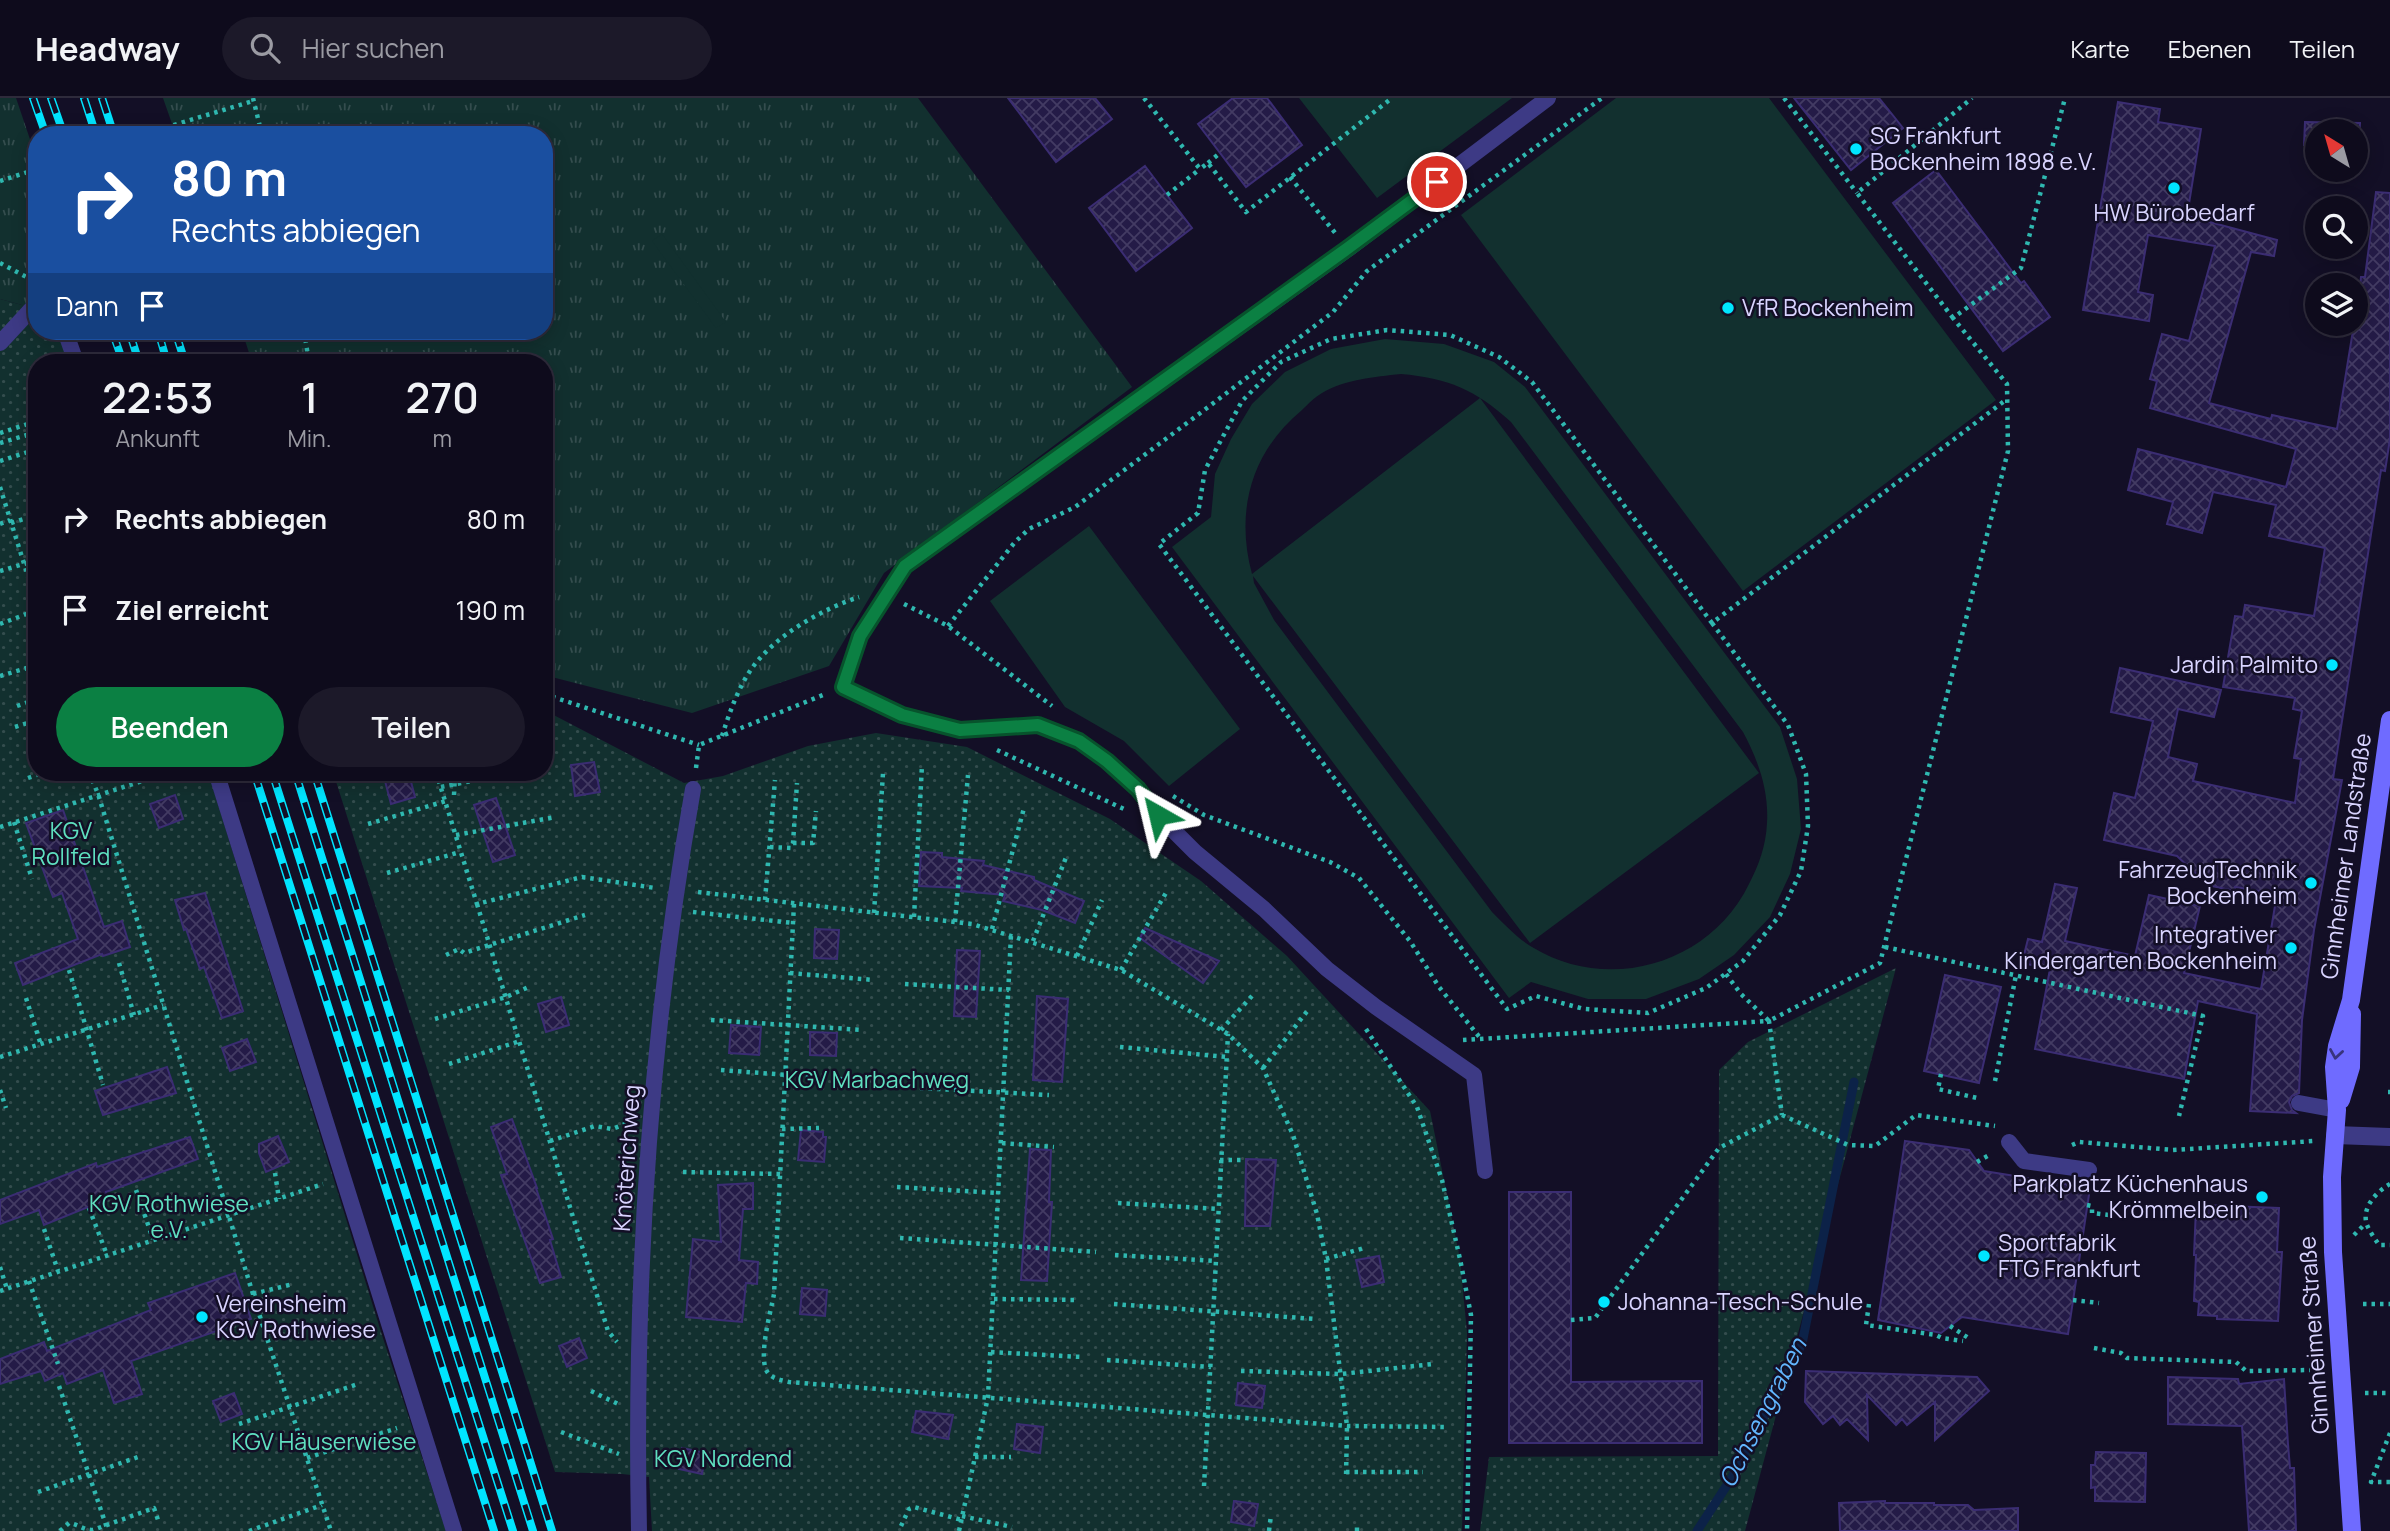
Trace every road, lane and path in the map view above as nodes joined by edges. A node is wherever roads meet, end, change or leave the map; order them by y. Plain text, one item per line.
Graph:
1 (1144, 98) edge
2 (1392, 98) edge
3 (1548, 98) edge
4 (1602, 98) edge
5 (1784, 98) edge
6 (1972, 98) edge
7 (2065, 98) edge
8 (253, 99) edge
9 (169, 126) edge
10 (260, 126) edge
11 (1220, 153) dead end
12 (1208, 163) junction
13 (1200, 169) junction
14 (28, 172) edge
15 (1290, 177) junction
16 (0, 181) edge
17 (1857, 193) junction
18 (1167, 195) dead end
19 (1348, 248) junction
20 (0, 263) edge
21 (28, 277) edge
22 (28, 312) edge
23 (1953, 318) junction
24 (0, 342) edge
25 (2007, 400) junction
26 (28, 424) edge
27 (0, 433) edge
28 (28, 435) edge
29 (0, 443) edge
30 (28, 452) edge
31 (0, 461) edge
32 (0, 487) edge
33 (28, 517) edge
34 (10, 522) junction
35 (0, 524) edge
36 (28, 563) edge
37 (24, 564) junction
38 (0, 571) edge
39 (28, 574) edge
40 (885, 595) junction
41 (28, 611) edge
42 (1712, 623) junction
43 (0, 624) edge
44 (948, 625) junction
45 (28, 668) edge
46 (0, 676) edge
47 (843, 687) junction
48 (553, 697) edge
49 (28, 702) edge
50 (17, 706) dead end
51 (1055, 708) dead end
52 (2390, 720) edge
53 (28, 723) edge
54 (15, 727) dead end
55 (722, 736) junction
56 (699, 745) junction
57 (996, 750) dead end
58 (922, 765) dead end
59 (883, 773) dead end
60 (968, 775) dead end
61 (775, 780) dead end
62 (93, 781) edge
63 (141, 781) edge
64 (219, 781) edge
65 (439, 781) edge
66 (466, 781) edge
67 (797, 782) dead end
68 (455, 783) junction
69 (441, 787) junction
70 (692, 789) joint
71 (98, 794) junction
72 (454, 795) dead end
73 (1171, 796) dead end
74 (446, 801) junction
75 (1024, 808) dead end
76 (816, 810) dead end
77 (1158, 815) junction
78 (556, 817) dead end
79 (14, 822) junction
80 (368, 824) dead end
81 (0, 827) edge
82 (456, 835) junction
83 (793, 843) junction
84 (770, 847) junction
85 (460, 852) junction
86 (1067, 855) dead end
87 (387, 873) dead end
88 (32, 879) dead end
89 (675, 890) junction
90 (1167, 891) dead end
91 (765, 900) junction
92 (1102, 901) dead end
93 (477, 904) junction
94 (794, 904) junction
95 (692, 912) dead end
96 (874, 913) junction
97 (585, 915) dead end
98 (914, 917) junction
99 (955, 922) junction
100 (793, 923) junction
101 (992, 929) junction
102 (1011, 935) junction
103 (1033, 942) junction
104 (489, 945) junction
105 (1885, 947) junction
106 (446, 955) dead end
107 (1077, 956) junction
108 (119, 963) dead end
109 (1121, 970) junction
110 (69, 971) dead end
111 (790, 973) junction
112 (1726, 974) junction
113 (2016, 975) junction
114 (874, 980) dead end
115 (905, 984) dead end
116 (531, 986) dead end
117 (1009, 990) junction
118 (1252, 996) dead end
119 (506, 997) junction
120 (26, 998) dead end
121 (163, 1005) junction
122 (1308, 1010) dead end
123 (134, 1015) junction
124 (435, 1019) dead end
125 (711, 1020) dead end
126 (1769, 1021) junction
127 (788, 1026) junction
128 (1365, 1027) dead end
129 (86, 1030) junction
130 (863, 1030) dead end
131 (1221, 1030) junction
132 (1228, 1034) junction
133 (1481, 1039) junction
134 (1424, 1040) junction
135 (520, 1041) junction
136 (41, 1045) junction
137 (1120, 1047) dead end
138 (1227, 1057) junction
139 (0, 1058) edge
140 (449, 1064) dead end
141 (1263, 1068) junction
142 (721, 1070) dead end
143 (1941, 1074) dead end
144 (785, 1076) junction
145 (868, 1081) dead end
146 (1996, 1081) dead end
147 (103, 1085) dead end
148 (919, 1088) dead end
149 (0, 1090) edge
150 (1004, 1092) junction
151 (1049, 1096) dead end
152 (1977, 1098) dead end
153 (2299, 1103) dead end
154 (6, 1108) dead end
155 (2337, 1110) junction
156 (631, 1112) dead end
157 (1782, 1115) junction
158 (2179, 1116) dead end
159 (819, 1128) dead end
160 (782, 1129) junction
161 (2335, 1135) junction
162 (2390, 1137) edge
163 (550, 1141) junction
164 (2010, 1142) joint
165 (2310, 1142) dead end
166 (1002, 1143) junction
167 (1054, 1147) dead end
168 (2067, 1148) dead end
169 (1220, 1160) junction
170 (1241, 1160) dead end
171 (2089, 1170) dead end
172 (1485, 1171) dead end
173 (683, 1172) dead end
174 (275, 1173) dead end
175 (780, 1174) junction
176 (344, 1177) junction
177 (2390, 1184) edge
178 (897, 1186) dead end
179 (136, 1191) dead end
180 (999, 1193) junction
181 (279, 1199) junction
182 (1118, 1203) dead end
183 (2087, 1205) dead end
184 (89, 1208) dead end
185 (1218, 1209) junction
186 (230, 1215) junction
187 (2109, 1215) dead end
188 (2366, 1223) junction
189 (44, 1229) dead end
190 (2359, 1230) dead end
191 (900, 1238) dead end
192 (153, 1239) junction
193 (997, 1244) junction
194 (2390, 1245) edge
195 (1364, 1248) dead end
196 (1096, 1252) dead end
197 (107, 1255) junction
198 (1115, 1255) dead end
199 (1326, 1259) junction
200 (1215, 1261) junction
201 (0, 1267) edge
202 (58, 1271) junction
203 (29, 1281) junction
204 (293, 1284) dead end
205 (7, 1289) junction
206 (0, 1291) edge
207 (253, 1294) junction
208 (993, 1299) junction
209 (1076, 1300) dead end
210 (2073, 1300) dead end
211 (2099, 1303) dead end
212 (1114, 1304) dead end
213 (1869, 1304) dead end
214 (2362, 1304) dead end
215 (2390, 1304) edge
216 (1213, 1312) junction
217 (1315, 1319) dead end
218 (1571, 1320) dead end
219 (1950, 1326) dead end
220 (1970, 1339) dead end
221 (1964, 1341) dead end
222 (2094, 1348) dead end
223 (639, 1351) junction
224 (991, 1352) junction
225 (1082, 1357) dead end
226 (1107, 1360) dead end
227 (58, 1364) dead end
228 (1433, 1364) dead end
229 (1211, 1367) junction
230 (2310, 1370) dead end
231 (1241, 1371) dead end
232 (1341, 1374) junction
233 (358, 1384) dead end
234 (59, 1386) dead end
235 (2365, 1393) dead end
236 (2390, 1393) edge
237 (988, 1397) junction
238 (290, 1407) junction
239 (1209, 1415) junction
240 (239, 1424) dead end
241 (1347, 1426) junction
242 (1447, 1427) dead end
243 (397, 1428) dead end
244 (561, 1432) dead end
245 (2390, 1433) edge
246 (141, 1456) dead end
247 (975, 1457) junction
248 (1011, 1457) dead end
249 (307, 1458) junction
250 (637, 1461) junction
251 (1423, 1472) dead end
252 (88, 1473) junction
253 (2390, 1482) edge
254 (1204, 1486) dead end
255 (38, 1492) dead end
256 (322, 1505) junction
257 (1271, 1515) dead end
258 (962, 1518) junction
259 (159, 1523) dead end
260 (901, 1526) dead end
261 (1012, 1527) dead end
262 (107, 1528) edge
263 (60, 1531) edge
264 (249, 1531) edge
265 (331, 1531) edge
266 (454, 1531) edge
267 (639, 1531) edge
268 (959, 1531) edge
269 (1269, 1531) edge
270 (1467, 1531) edge
271 (2352, 1531) edge

1 - 13 path
2 - 15 path
3 - 19 lane
4 - 44 path
5 - 17 path
6 - 17 path
7 - 23 path
8 - 9 path
8 - 10 path
11 - 12 path
12 - 13 path
12 - 15 path
13 - 18 path
14 - 16 path
15 - 19 path
17 - 23 path
19 - 40 lane
20 - 21 path
22 - 24 lane
23 - 25 path
25 - 42 path
25 - 105 path
26 - 27 path
28 - 29 path
30 - 31 path
32 - 34 path
33 - 34 path
34 - 35 path
34 - 37 path
36 - 37 path
37 - 38 path
37 - 39 path
40 - 44 path
40 - 47 lane
40 - 55 path
41 - 43 path
42 - 112 path
42 - 112 path
44 - 51 path
45 - 46 path
47 - 55 path
47 - 77 lane
48 - 56 path
49 - 50 path
52 - 155 main road, Ginnheimer Landstraße
53 - 54 path
55 - 56 path
56 - 70 path
57 - 77 path
58 - 98 path
59 - 96 path
60 - 99 path
61 - 84 path
62 - 71 path
63 - 71 path
64 - 176 lane
65 - 69 path
66 - 68 path
67 - 83 path
68 - 69 path
68 - 72 path
69 - 74 path
70 - 89 lane, Knöterichweg
71 - 79 path
71 - 121 path
73 - 133 path
74 - 80 path
74 - 82 path
75 - 101 path
76 - 83 path
77 - 134 lane
78 - 82 path
79 - 81 path
79 - 88 path
82 - 85 path
83 - 84 path
84 - 91 path
85 - 87 path
85 - 93 path
86 - 103 path
89 - 91 path
89 - 93 path
89 - 223 lane, Knöterichweg
90 - 109 path
91 - 94 path
92 - 107 path
93 - 104 path
94 - 96 path
94 - 100 path
95 - 100 path
96 - 98 path
97 - 104 path
98 - 99 path
99 - 101 path
100 - 111 path
101 - 102 path
102 - 103 path
102 - 117 path
103 - 107 path
104 - 106 path
104 - 119 path
105 - 113 path
105 - 126 path
107 - 109 path
108 - 123 path
109 - 131 path
110 - 129 path
111 - 114 path
111 - 127 path
112 - 126 path
113 - 146 path
113 - 158 path
115 - 117 path
116 - 119 path
117 - 150 path
118 - 131 path
119 - 124 path
119 - 135 path
120 - 136 path
121 - 123 path
121 - 186 path
122 - 141 path
123 - 129 path
125 - 127 path
126 - 133 path
126 - 157 path
127 - 130 path
127 - 144 path
128 - 270 path
129 - 136 path
129 - 147 path
131 - 132 path
132 - 138 path
132 - 141 path
133 - 134 path
134 - 172 lane
135 - 140 path
135 - 163 path
136 - 139 path
137 - 138 path
138 - 169 path
141 - 199 path
142 - 144 path
143 - 152 path
144 - 145 path
144 - 160 path
148 - 150 path
149 - 154 path
150 - 151 path
150 - 166 path
153 - 155 lane
155 - 161 main road, Ginnheimer Landstraße
156 - 163 path
157 - 164 path
157 - 218 path
159 - 160 path
160 - 175 path
161 - 162 street
161 - 271 main road, Ginnheimer Straße
163 - 223 path
164 - 171 lane
165 - 168 path
166 - 167 path
166 - 180 path
169 - 170 path
169 - 185 path
173 - 175 path
174 - 181 path
175 - 237 path
176 - 181 path
176 - 266 lane
177 - 188 path
178 - 180 path
179 - 192 path
180 - 193 path
181 - 186 path
182 - 185 path
183 - 187 path
184 - 197 path
185 - 200 path
186 - 192 path
186 - 207 path
188 - 190 path
188 - 194 path
189 - 202 path
191 - 193 path
192 - 197 path
193 - 196 path
193 - 208 path
195 - 199 path
197 - 202 path
198 - 200 path
199 - 232 path
200 - 216 path
201 - 205 path
202 - 203 path
203 - 205 path
203 - 227 path
204 - 207 path
205 - 206 path
207 - 238 path
208 - 209 path
208 - 224 path
210 - 211 path
212 - 216 path
213 - 221 path
214 - 215 path
216 - 217 path
216 - 229 path
219 - 220 path
222 - 230 path
223 - 250 lane, Knöterichweg
224 - 225 path
224 - 237 path
226 - 229 path
228 - 232 path
229 - 239 path
231 - 232 path
232 - 241 path
233 - 238 path
234 - 252 path
235 - 236 path
237 - 239 path
237 - 247 path
238 - 240 path
238 - 249 path
239 - 241 path
239 - 254 path
241 - 242 path
241 - 251 path
243 - 249 path
244 - 250 path
245 - 253 path
246 - 252 path
247 - 248 path
247 - 258 path
249 - 256 path
250 - 267 lane, Knöterichweg
252 - 255 path
252 - 262 path
256 - 264 path
256 - 265 path
257 - 269 path
258 - 260 path
258 - 261 path
258 - 268 path
259 - 262 path
262 - 263 path

